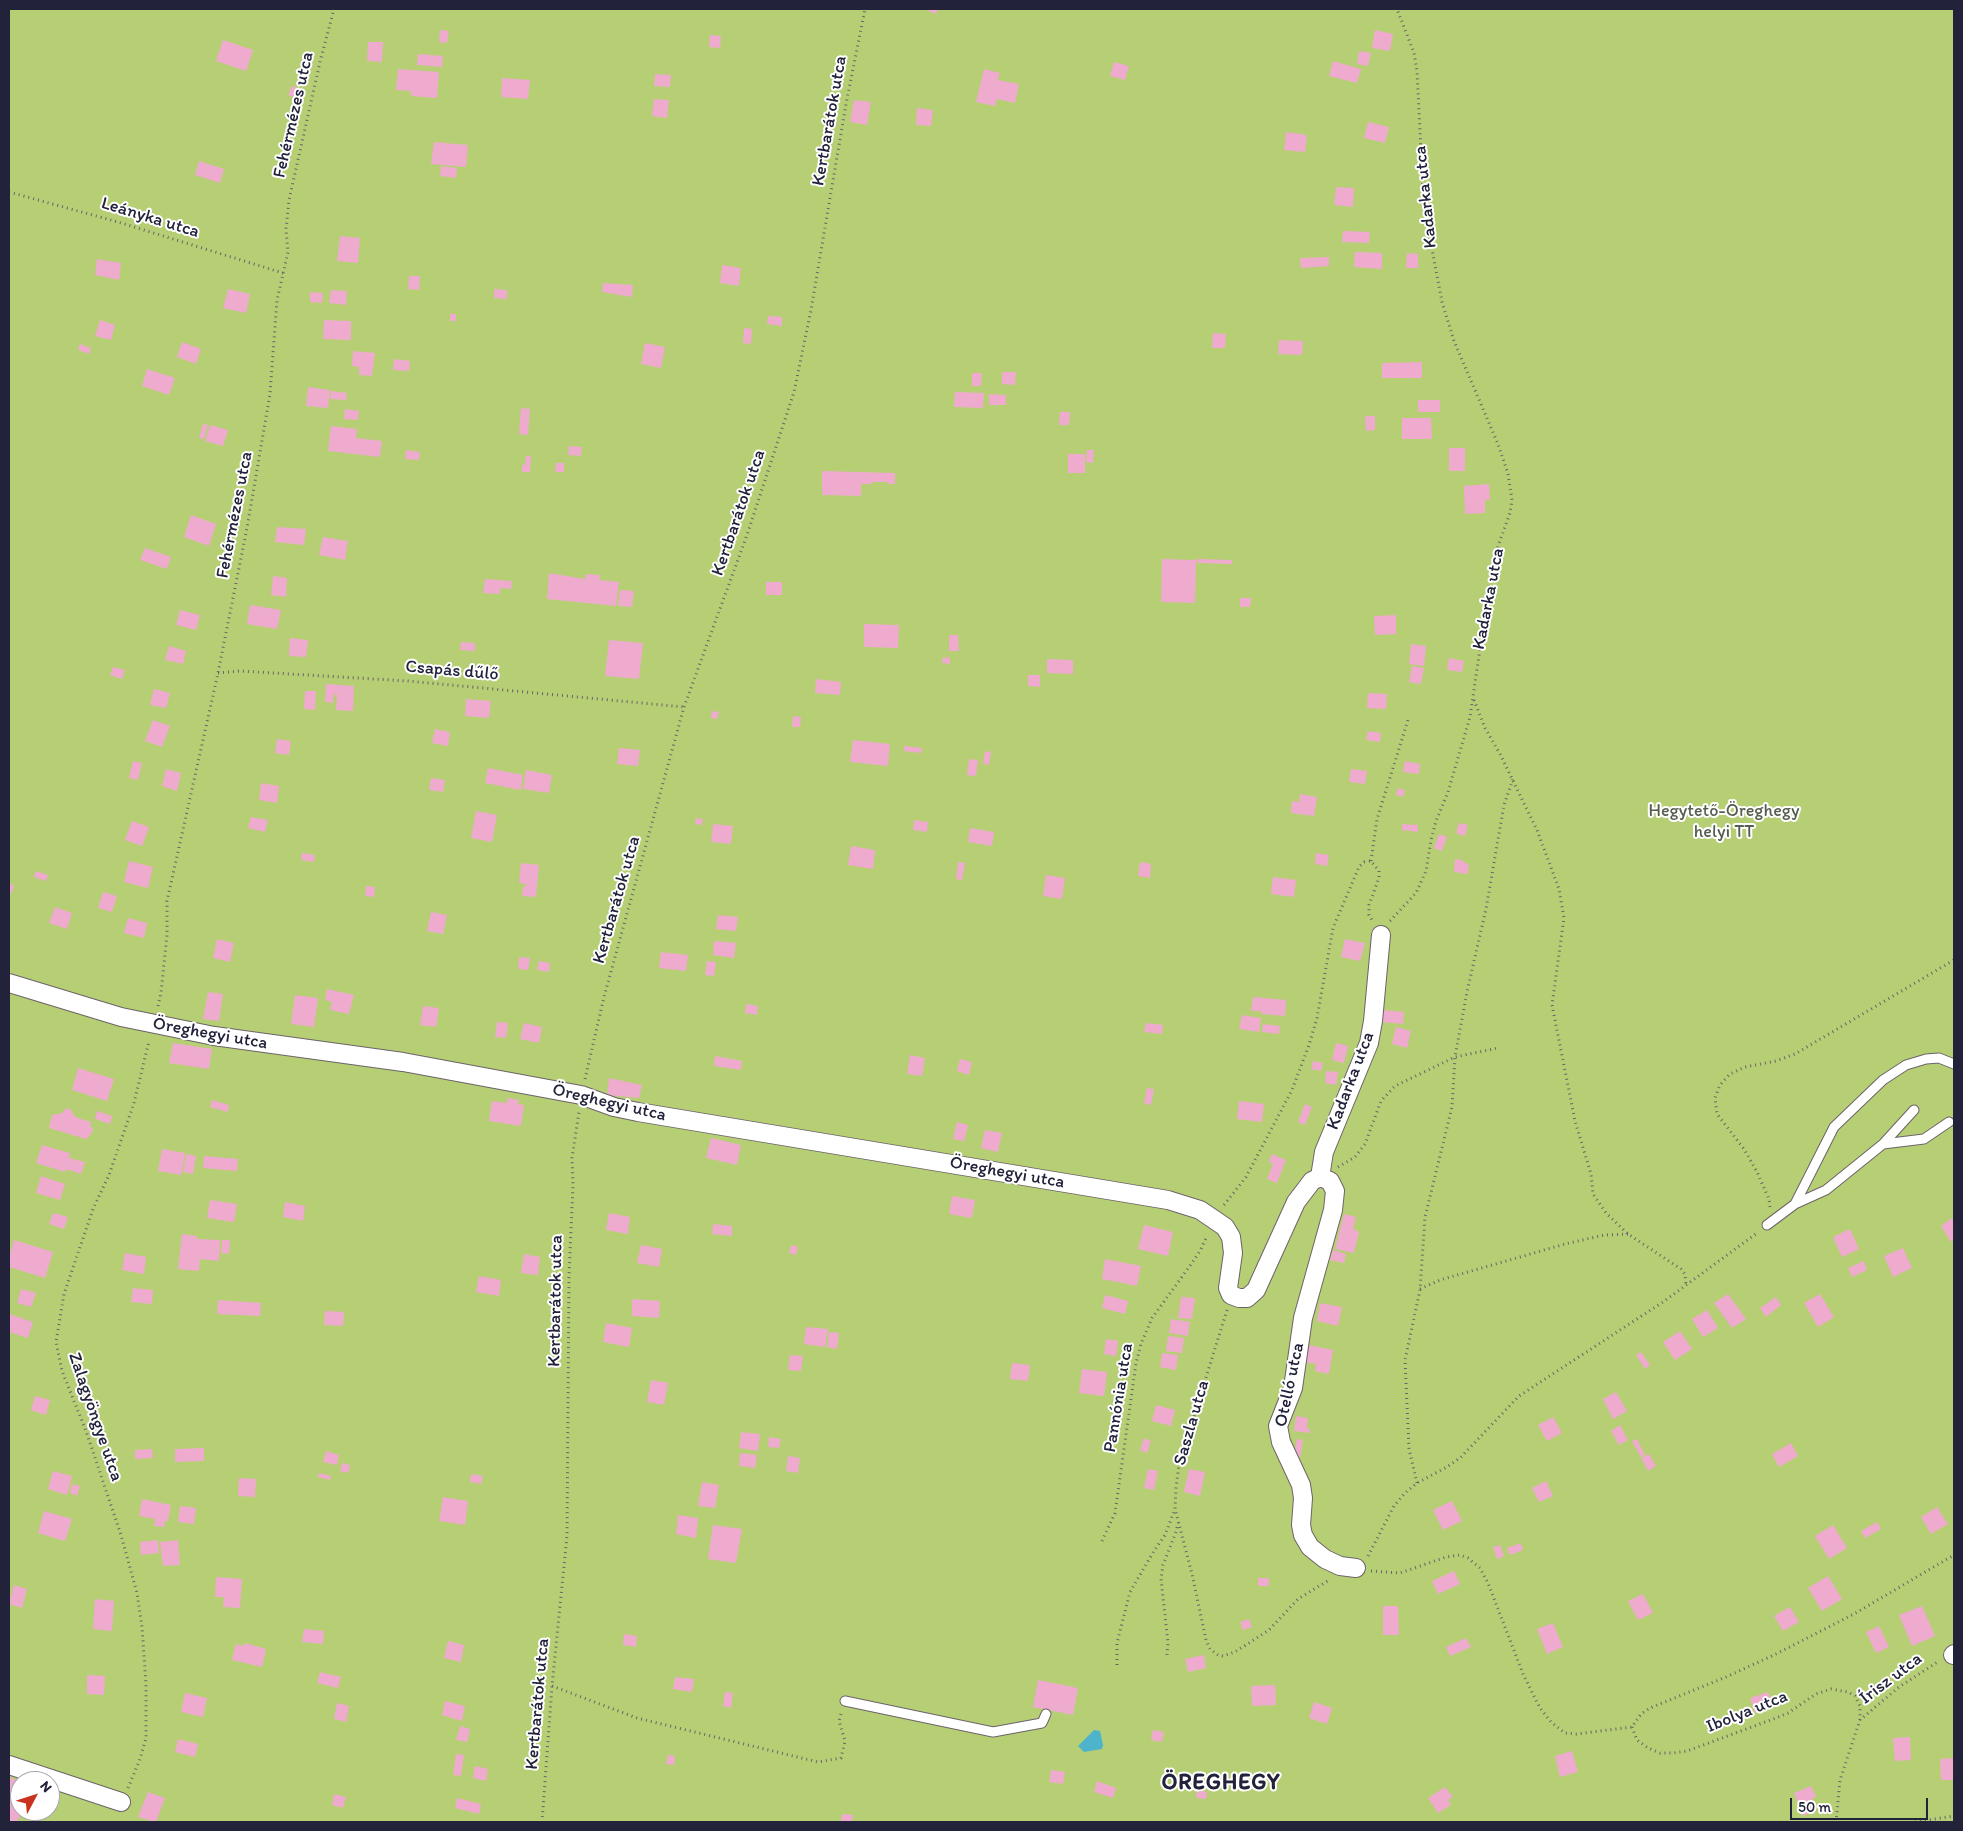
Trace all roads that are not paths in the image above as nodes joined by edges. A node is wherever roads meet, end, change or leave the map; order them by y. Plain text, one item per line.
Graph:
1 (1381, 935) road end
2 (9, 983) edge
3 (1954, 1064) edge
4 (1914, 1110) dead end
5 (1949, 1122) dead end
6 (1883, 1144) junction
7 (1320, 1177) junction
8 (1795, 1204) junction
9 (1767, 1225) road end
10 (1356, 1568) road end
11 (845, 1701) road end
12 (1046, 1714) dead end
13 (9, 1765) edge
14 (121, 1802) road end

1 - 7 street, Kadarka utca
2 - 7 street, Öreghegyi utca
3 - 8 lane
4 - 6 lane
5 - 6 lane
6 - 8 lane
7 - 10 street, Otelló utca
8 - 9 lane
11 - 12 lane
13 - 14 street

